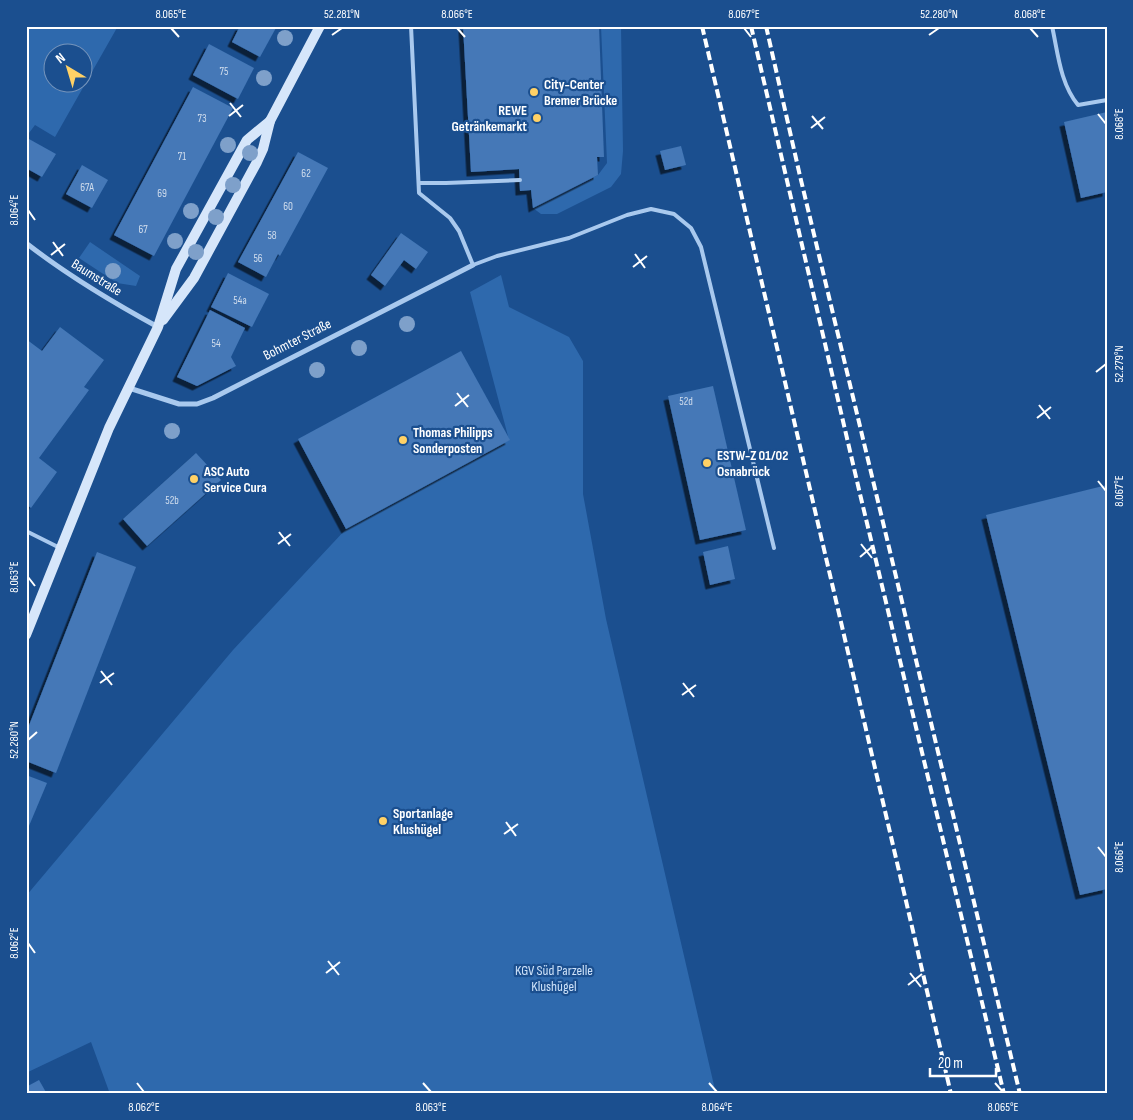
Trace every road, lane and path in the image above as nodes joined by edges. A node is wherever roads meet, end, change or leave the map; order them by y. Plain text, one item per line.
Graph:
1 (320, 26) edge
2 (411, 26) edge
3 (1052, 26) edge
4 (1107, 100) edge
5 (270, 121) junction
6 (520, 180) dead end
7 (419, 183) junction
8 (26, 243) edge
9 (473, 265) junction
10 (158, 327) junction
11 (128, 388) junction
12 (26, 531) edge
13 (60, 548) junction
14 (774, 548) dead end
15 (26, 635) edge

1 - 5 main road
2 - 7 lane
3 - 4 lane
5 - 10 main road
5 - 10 main road
6 - 7 lane
7 - 9 lane
8 - 10 street, Baumstraße
9 - 11 street, Bohmter Straße
9 - 14 lane
10 - 11 main road
11 - 13 main road
12 - 13 lane
13 - 15 main road

